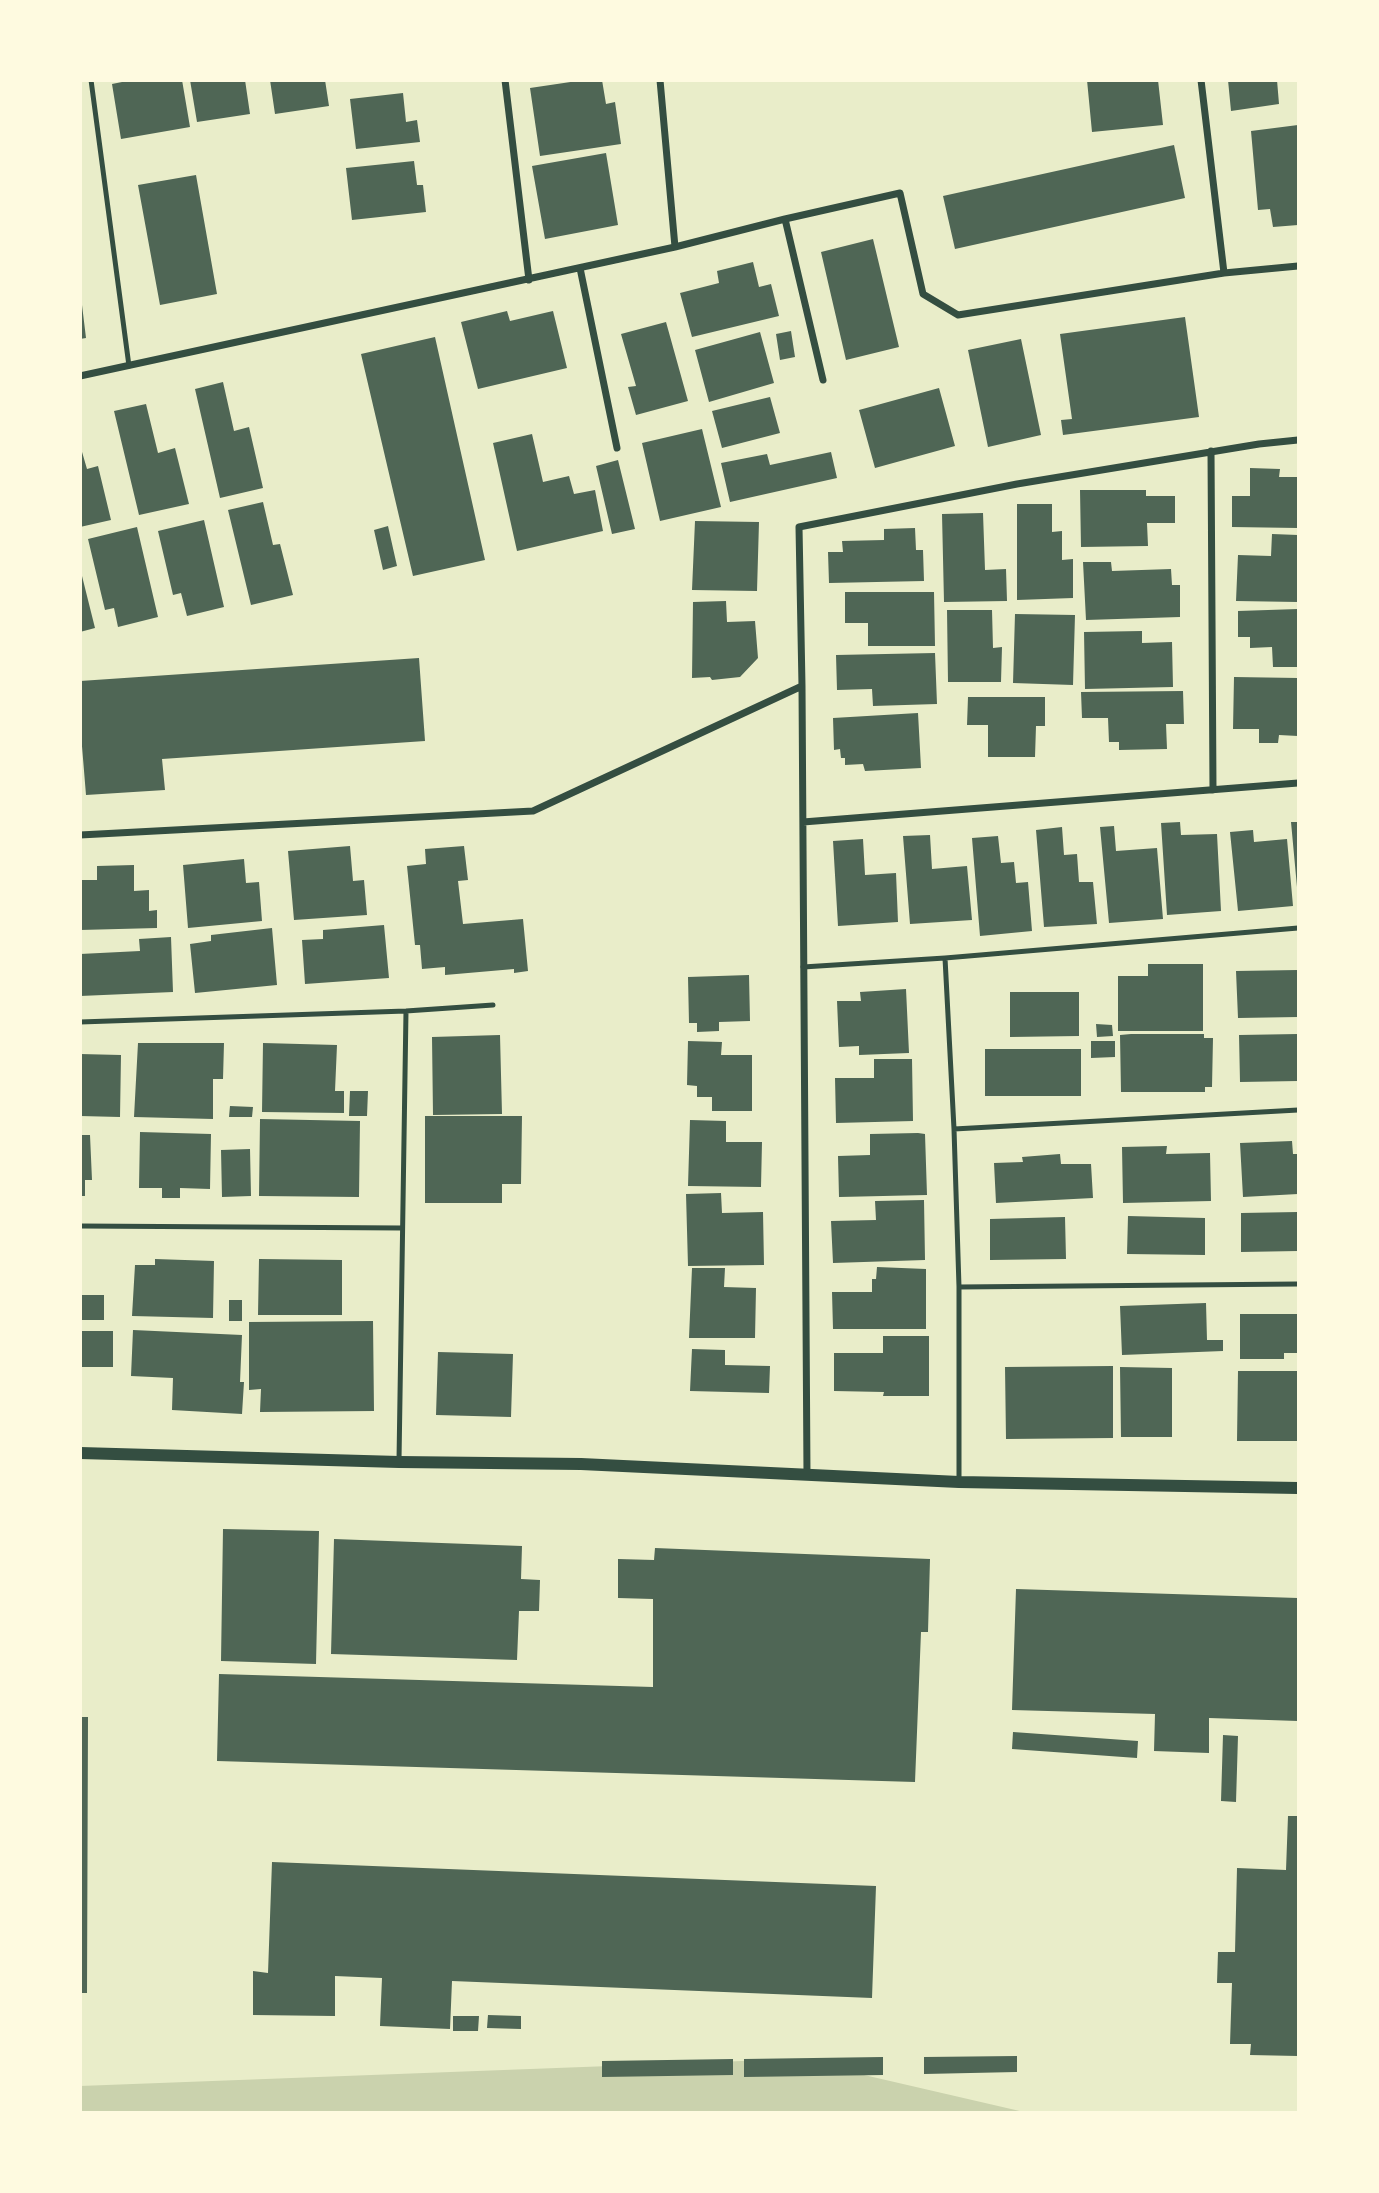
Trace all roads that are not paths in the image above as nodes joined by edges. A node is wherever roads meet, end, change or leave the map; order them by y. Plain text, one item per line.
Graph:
1 (91, 80) edge
2 (505, 80) edge
3 (660, 80) edge
4 (1201, 80) edge
5 (785, 219) junction
6 (675, 247) junction
7 (1298, 266) edge
8 (580, 268) junction
9 (1224, 274) junction
10 (529, 280) junction
11 (129, 366) junction
12 (80, 376) edge
13 (823, 380) dead end
14 (1298, 440) edge
15 (617, 448) dead end
16 (1211, 451) junction
17 (802, 686) junction
18 (1298, 783) edge
19 (1213, 790) junction
20 (803, 822) junction
21 (80, 835) edge
22 (1298, 928) edge
23 (946, 958) junction
24 (803, 967) junction
25 (493, 1005) dead end
26 (406, 1012) junction
27 (80, 1022) edge
28 (1298, 1110) edge
29 (954, 1129) junction
30 (80, 1226) edge
31 (402, 1228) junction
32 (1298, 1284) edge
33 (959, 1287) junction
34 (80, 1453) edge
35 (399, 1462) junction
36 (807, 1475) junction
37 (959, 1482) junction
38 (1298, 1488) edge

1 - 11 lane
2 - 10 street
3 - 6 street
4 - 9 street
5 - 6 street
5 - 9 street
5 - 13 street
6 - 8 street
7 - 9 street
8 - 10 street
8 - 15 street
10 - 11 street
11 - 12 street
14 - 16 street
16 - 17 street
16 - 19 street
17 - 20 street
17 - 21 street
18 - 19 street
19 - 20 street
20 - 24 street
22 - 23 lane
23 - 24 lane
23 - 29 lane
24 - 36 street
25 - 26 lane
26 - 27 lane
26 - 31 lane
28 - 29 lane
29 - 33 lane
30 - 31 lane
31 - 35 lane
32 - 33 lane
33 - 37 lane
34 - 35 street
35 - 36 street
36 - 37 street
37 - 38 street

